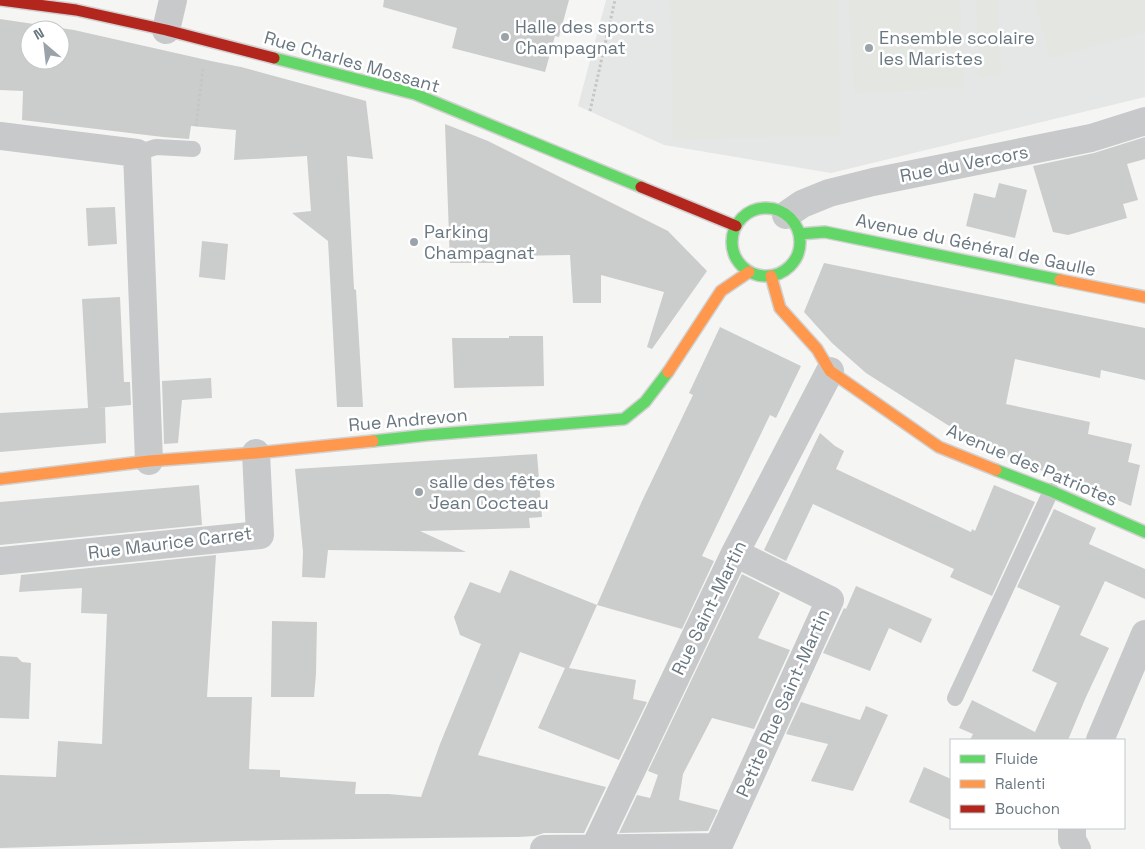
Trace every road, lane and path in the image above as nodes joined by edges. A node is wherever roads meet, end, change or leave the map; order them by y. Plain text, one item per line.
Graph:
1 (0, 0) edge
2 (173, 0) edge
3 (616, 0) edge
4 (77, 5) edge
5 (166, 30) junction
6 (206, 40) junction
7 (590, 111) dead end
8 (1145, 121) edge
9 (0, 136) edge
10 (193, 149) joint
11 (137, 153) junction
12 (792, 224) junction
13 (736, 226) junction
14 (749, 272) junction
15 (771, 276) junction
16 (1145, 297) edge
17 (830, 371) junction
18 (256, 452) junction
19 (149, 461) junction
20 (0, 479) edge
21 (1051, 491) junction
22 (1145, 532) edge
23 (735, 553) junction
24 (0, 561) edge
25 (1145, 634) edge
26 (955, 698) dead end
27 (1100, 739) edge
28 (1072, 829) edge
29 (717, 848) edge
30 (544, 849) edge
31 (594, 849) edge
32 (1077, 849) edge

1 - 4 main road, Rue Charles Mossant
2 - 5 street
3 - 7 path
4 - 5 main road, Rue Charles Mossant
5 - 6 main road, Rue Charles Mossant
6 - 10 path
6 - 13 main road, Rue Charles Mossant
8 - 12 street, Rue du Vercors
9 - 11 street
10 - 11 lane
11 - 19 street
12 - 13 main road
12 - 15 main road
12 - 16 main road, Avenue du Général de Gaulle
13 - 14 main road
14 - 15 main road
14 - 18 main road, Rue Andrevon
15 - 17 main road, Avenue des Patriotes
17 - 21 main road, Avenue des Patriotes
17 - 23 street, Rue Saint-Martin
18 - 19 main road, Rue Andrevon
18 - 24 street, Rue Maurice Carret
19 - 20 main road, Rue Andrevon
21 - 22 main road, Avenue des Patriotes
21 - 26 lane
23 - 29 street, Petite Rue Saint-Martin
23 - 31 street, Rue Saint-Martin
25 - 27 street
28 - 32 street
29 - 31 street
30 - 31 street

